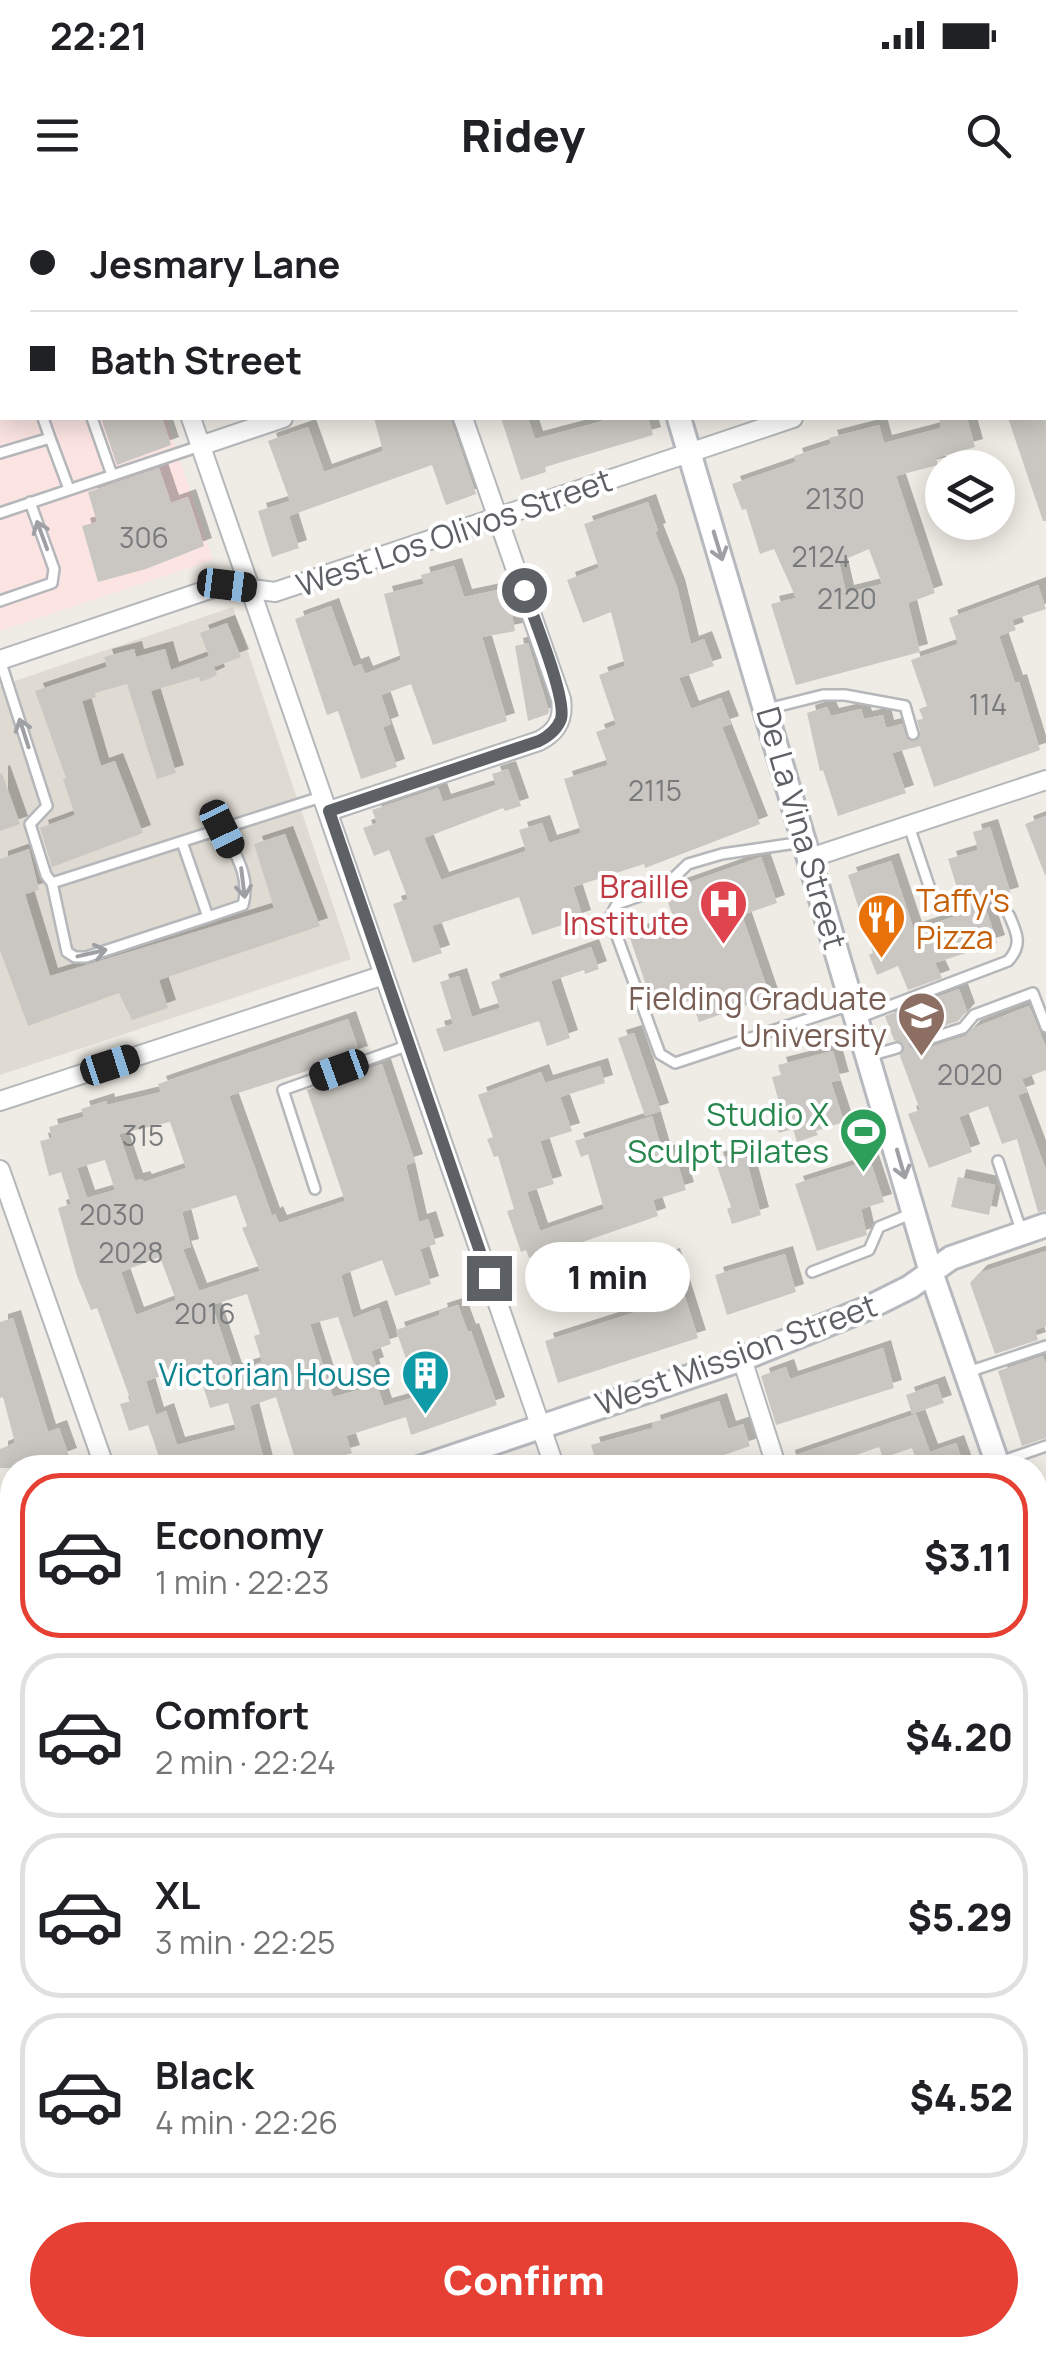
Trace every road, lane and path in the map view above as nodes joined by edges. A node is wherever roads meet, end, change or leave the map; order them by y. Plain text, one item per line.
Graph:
1 (44, 420) edge
2 (93, 420) edge
3 (192, 420) edge
4 (277, 420) edge
5 (464, 420) edge
6 (680, 420) edge
7 (786, 420) edge
8 (50, 438) junction
9 (200, 446) junction
10 (0, 453) edge
11 (689, 453) junction
12 (112, 476) junction
13 (69, 490) junction
14 (30, 502) junction
15 (0, 513) edge
16 (500, 516) junction
17 (251, 588) junction
18 (0, 601) edge
19 (0, 660) edge
20 (767, 708) junction
21 (914, 734) dead end
22 (1046, 780) edge
23 (326, 804) junction
24 (909, 826) junction
25 (222, 829) junction
26 (182, 842) junction
27 (808, 850) junction
28 (52, 883) junction
29 (933, 898) dead end
30 (1009, 915) dead end
31 (208, 917) junction
32 (384, 975) junction
33 (856, 1011) junction
34 (1046, 1027) edge
35 (916, 1043) dead end
36 (409, 1045) junction
37 (897, 1048) dead end
38 (869, 1056) junction
39 (0, 1101) edge
40 (998, 1161) dead end
41 (0, 1170) edge
42 (315, 1189) dead end
43 (915, 1212) junction
44 (1046, 1225) edge
45 (1022, 1233) junction
46 (812, 1272) dead end
47 (932, 1272) junction
48 (1046, 1346) edge
49 (742, 1359) junction
50 (967, 1372) junction
51 (541, 1425) junction
52 (101, 1455) edge
53 (456, 1455) edge
54 (551, 1455) edge
55 (774, 1455) edge
56 (995, 1455) edge

1 - 8 lane
2 - 12 lane
3 - 9 street
4 - 9 street
5 - 16 street
6 - 11 street, De La Vina Street
7 - 11 street, West Los Olivos Street
8 - 10 lane
8 - 13 lane
9 - 12 lane
9 - 17 street
11 - 16 street, West Los Olivos Street
11 -> 20 street, De La Vina Street
12 - 13 lane
13 - 14 lane
14 - 15 lane
18 -> 14 lane
16 - 17 street, West Los Olivos Street
16 - 23 street
17 - 19 street, West Los Olivos Street
17 - 23 street
28 -> 19 lane
20 - 21 lane
20 - 27 street, De La Vina Street
22 - 24 street
23 - 25 lane
23 - 32 street
24 - 27 street
24 - 29 lane
25 - 26 lane
25 -> 31 lane
26 - 28 lane
26 - 31 lane
27 - 33 street, De La Vina Street
27 - 33 lane
28 -> 31 lane
30 - 33 lane
32 - 36 street
32 - 39 street
33 - 38 street, De La Vina Street
34 - 35 lane
36 - 42 lane
36 - 51 street
37 - 38 lane
38 -> 43 street, De La Vina Street
40 - 45 lane
41 - 52 street
43 - 46 lane
43 - 47 street, De La Vina Street
44 - 45 street, West Mission Street
45 - 47 street, West Mission Street
47 - 49 street, West Mission Street
47 - 50 street, De La Vina Street
48 - 50 lane
49 - 51 street, West Mission Street
49 - 55 street
50 - 56 street, De La Vina Street
51 - 53 street, West Mission Street
51 - 54 street

